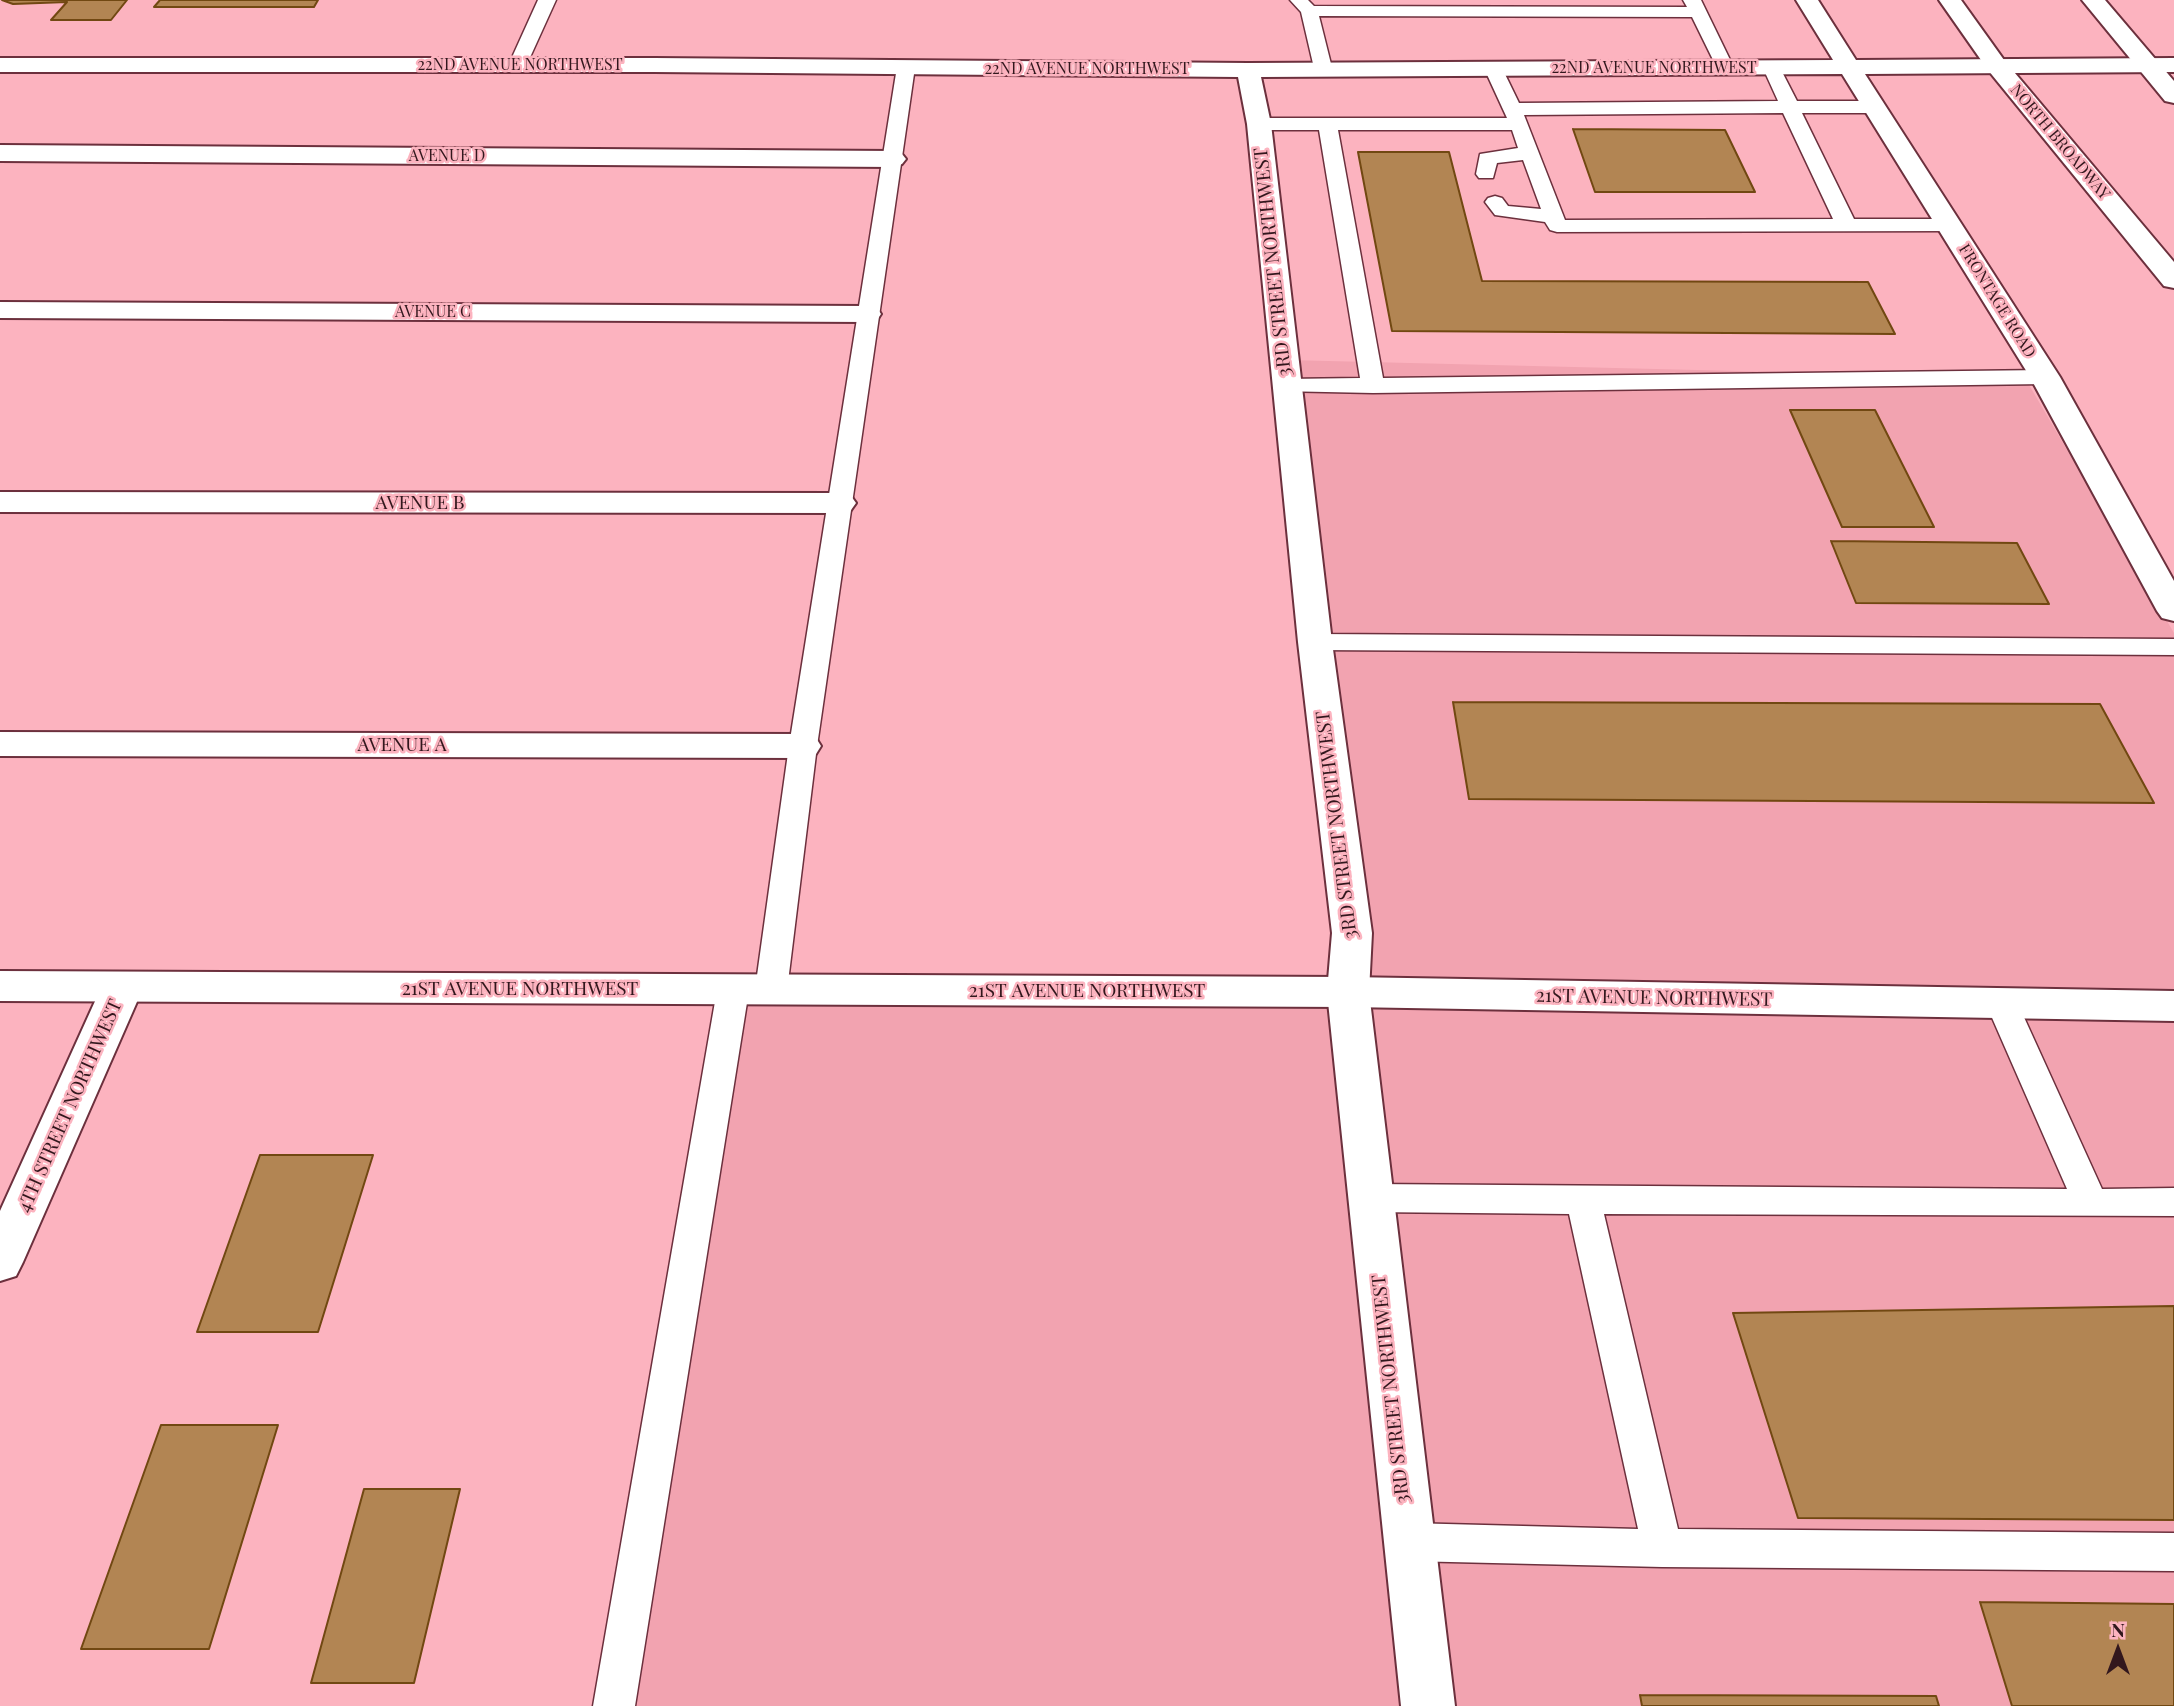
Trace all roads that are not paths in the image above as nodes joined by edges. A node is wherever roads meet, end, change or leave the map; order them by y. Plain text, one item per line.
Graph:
1 (547, 0) edge
2 (1595, 0) edge
3 (1807, 0) edge
4 (1950, 0) edge
5 (2092, 0) edge
6 (1304, 5) edge
7 (1695, 6) edge
8 (1646, 12) junction
9 (518, 64) junction
10 (0, 65) edge
11 (1996, 65) junction
12 (2148, 65) junction
13 (2174, 65) edge
14 (906, 67) junction
15 (1323, 68) junction
16 (1493, 68) junction
17 (1725, 68) junction
18 (1772, 68) junction
19 (1848, 68) junction
20 (1248, 70) junction
21 (2174, 96) edge
22 (1790, 107) junction
23 (1874, 107) junction
24 (1515, 116) junction
25 (1259, 124) junction
26 (1328, 125) junction
27 (0, 153) edge
28 (1530, 153) junction
29 (893, 159) junction
30 (1486, 174) dead end
31 (1495, 201) dead end
32 (1555, 217) junction
33 (1949, 225) junction
34 (1847, 226) junction
35 (2174, 280) edge
36 (0, 310) edge
37 (867, 314) junction
38 (2045, 377) junction
39 (1286, 386) junction
40 (1373, 386) junction
41 (0, 502) edge
42 (840, 503) junction
43 (2174, 611) edge
44 (1315, 642) junction
45 (2174, 647) edge
46 (0, 744) edge
47 (803, 747) junction
48 (0, 986) edge
49 (122, 988) junction
50 (752, 989) junction
51 (1348, 992) junction
52 (2002, 1004) junction
53 (2174, 1006) edge
54 (1369, 1198) junction
55 (1583, 1199) junction
56 (2174, 1202) edge
57 (2091, 1203) junction
58 (0, 1262) edge
59 (1408, 1542) junction
60 (1662, 1548) junction
61 (2174, 1552) edge
62 (614, 1706) edge
63 (1428, 1706) edge

1 - 9 lane
2 - 8 lane
3 - 19 street, FRONTAGE ROAD
4 - 11 street, NORTH BROADWAY
5 - 12 street
6 - 8 lane
6 - 15 lane
7 - 8 lane
7 - 17 lane
9 - 10 street, 22ND AVENUE NORTHWEST
9 - 14 street, 22ND AVENUE NORTHWEST
11 - 12 street, 22ND AVENUE NORTHWEST
11 - 19 street, 22ND AVENUE NORTHWEST
11 - 35 street, NORTH BROADWAY
12 - 13 street, 22ND AVENUE NORTHWEST
12 - 21 street
14 - 20 street, 22ND AVENUE NORTHWEST
14 - 29 lane
15 - 16 street, 22ND AVENUE NORTHWEST
15 - 20 street, 22ND AVENUE NORTHWEST
16 - 17 street, 22ND AVENUE NORTHWEST
16 - 24 lane
17 - 18 street, 22ND AVENUE NORTHWEST
18 - 19 street, 22ND AVENUE NORTHWEST
18 - 22 lane
19 - 23 street, FRONTAGE ROAD
20 - 25 street, 3RD STREET NORTHWEST
22 - 23 lane
22 - 24 lane
22 - 34 lane
23 - 33 street, FRONTAGE ROAD
24 - 26 lane
24 - 28 lane
25 - 26 lane
25 - 39 street, 3RD STREET NORTHWEST
26 - 40 lane
27 - 29 street, AVENUE D
28 - 30 lane
28 - 32 lane
29 - 37 lane
31 - 32 lane
32 - 34 lane
33 - 34 lane
33 - 38 street, FRONTAGE ROAD
36 - 37 street, AVENUE C
37 - 42 lane
38 - 40 lane
38 - 43 street, FRONTAGE ROAD
39 - 40 lane
39 - 44 street, 3RD STREET NORTHWEST
41 - 42 street, AVENUE B
42 - 47 lane
44 - 45 lane
44 - 51 street, 3RD STREET NORTHWEST
46 - 47 street, AVENUE A
47 - 50 lane
48 - 49 street, 21ST AVENUE NORTHWEST
49 - 50 street, 21ST AVENUE NORTHWEST
49 - 58 street, 4TH STREET NORTHWEST
50 - 51 street, 21ST AVENUE NORTHWEST
50 - 62 lane
51 - 52 street, 21ST AVENUE NORTHWEST
51 - 54 street, 3RD STREET NORTHWEST
52 - 53 street, 21ST AVENUE NORTHWEST
52 - 57 lane
54 - 55 lane
54 - 59 street, 3RD STREET NORTHWEST
55 - 57 lane
55 - 60 lane
56 - 57 lane
59 - 60 lane
59 - 63 street, 3RD STREET NORTHWEST
60 - 61 lane

